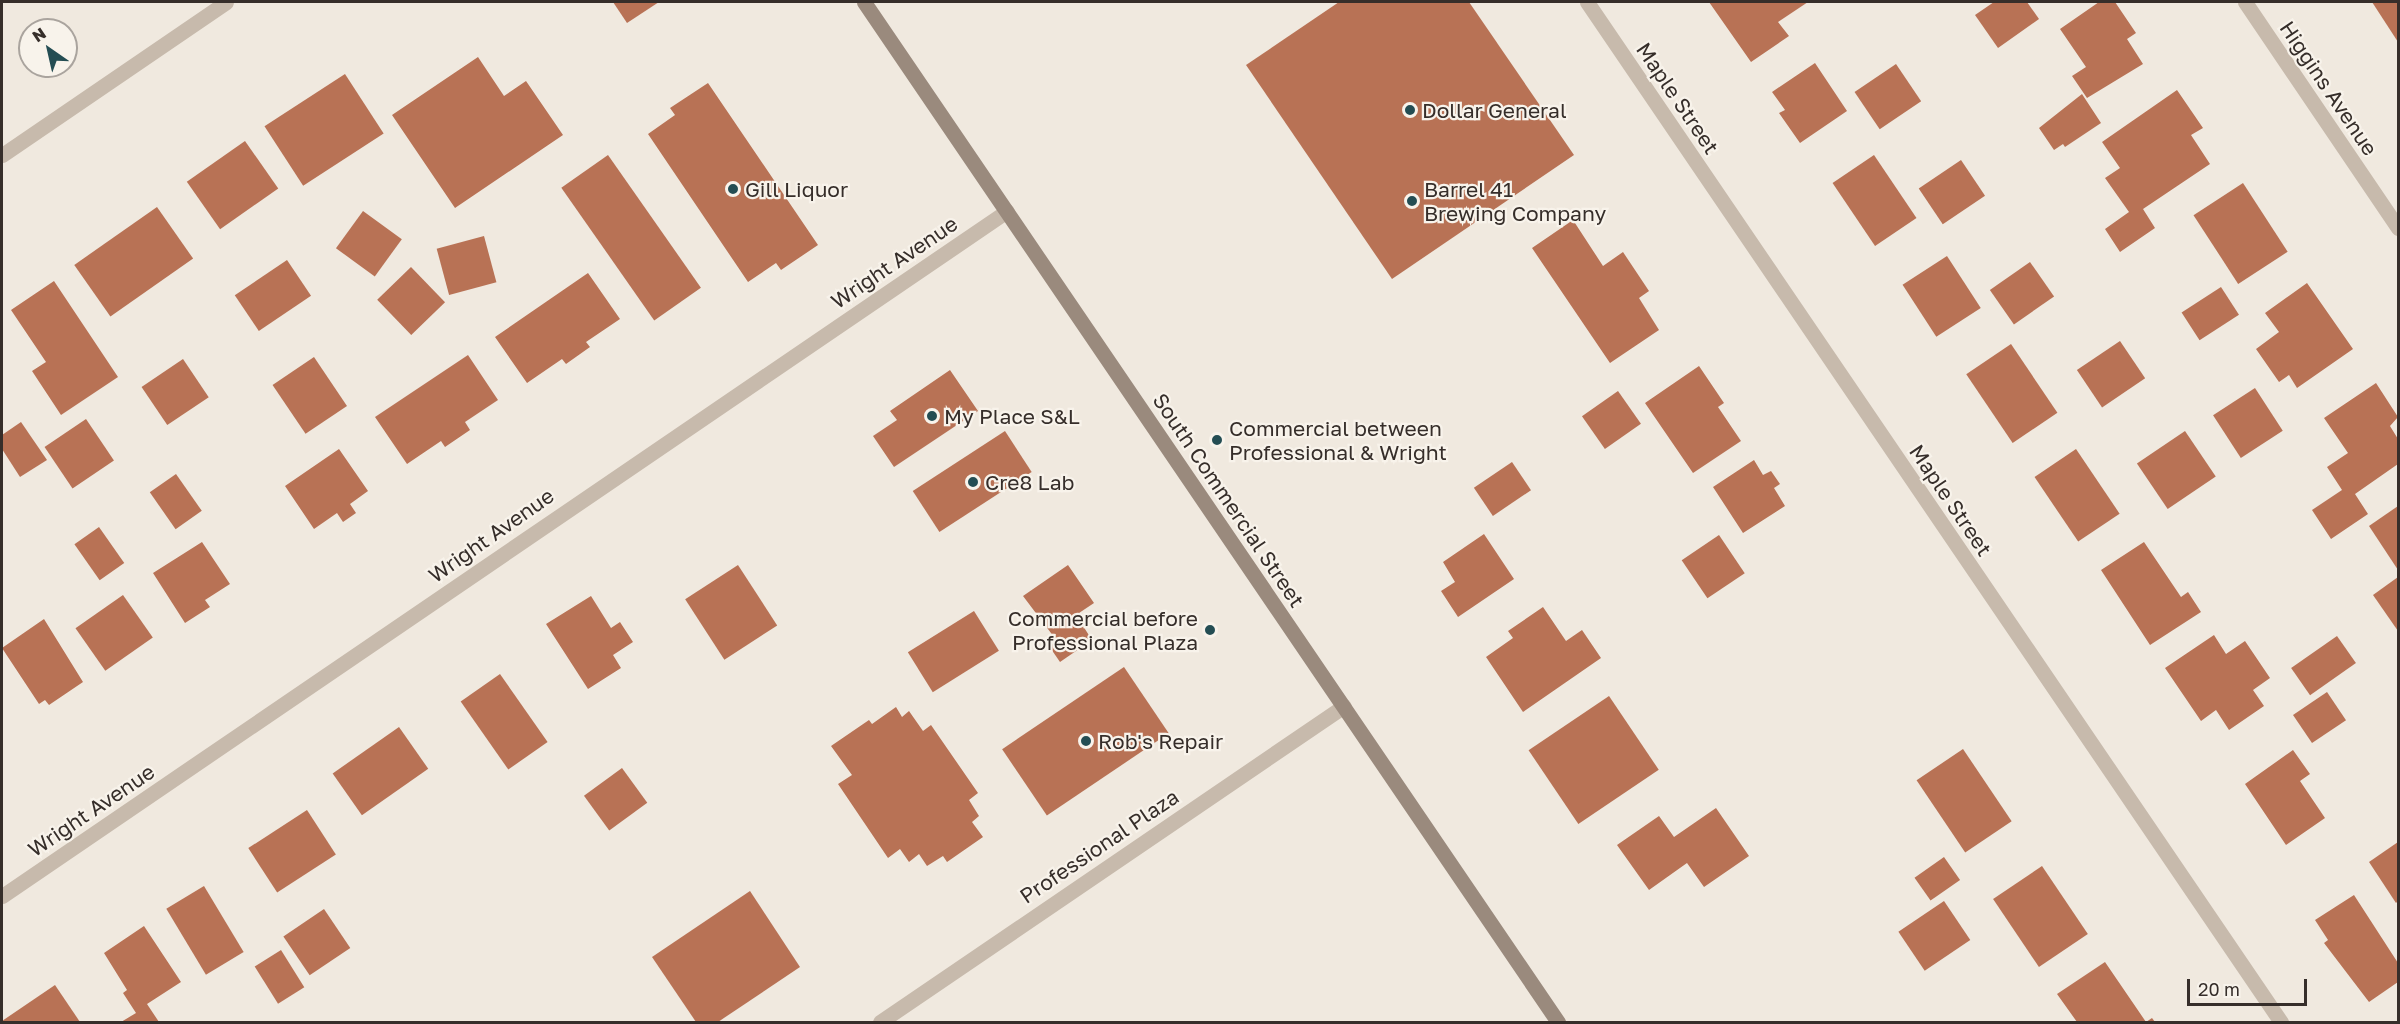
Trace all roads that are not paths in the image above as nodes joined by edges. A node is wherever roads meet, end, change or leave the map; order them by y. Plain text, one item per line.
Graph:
1 (226, 2) edge
2 (864, 2) edge
3 (1587, 2) edge
4 (2245, 2) edge
5 (2, 155) edge
6 (1007, 211) junction
7 (2398, 228) edge
8 (1344, 706) junction
9 (2, 896) edge
10 (880, 1023) edge
11 (1558, 1023) edge
12 (2281, 1023) edge

1 - 5 street
2 - 6 main road, South Commercial Street
3 - 12 street, Maple Street
4 - 7 street, Higgins Avenue
6 - 8 main road, South Commercial Street
6 - 9 street, Wright Avenue
8 - 10 street, Professional Plaza
8 - 11 main road, South Commercial Street

